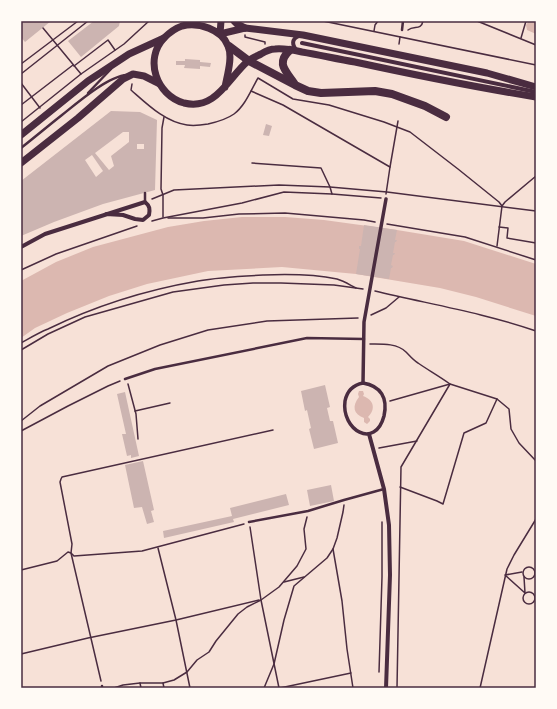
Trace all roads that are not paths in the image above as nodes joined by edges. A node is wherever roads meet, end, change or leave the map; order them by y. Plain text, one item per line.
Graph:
1 (177, 21) edge
2 (221, 21) edge
3 (234, 21) edge
4 (403, 21) edge
5 (174, 30) junction
6 (245, 30) junction
7 (402, 30) dead end
8 (220, 34) junction
9 (303, 35) junction
10 (164, 38) junction
11 (302, 43) dead end
12 (229, 46) junction
13 (293, 50) junction
14 (120, 60) junction
15 (249, 60) junction
16 (133, 74) junction
17 (158, 83) junction
18 (295, 85) junction
19 (225, 87) junction
20 (536, 87) edge
21 (536, 92) edge
22 (536, 97) edge
23 (84, 98) junction
24 (446, 117) dead end
25 (21, 135) edge
26 (21, 148) edge
27 (21, 163) edge
28 (145, 193) dead end
29 (386, 199) road end
30 (144, 202) junction
31 (106, 214) junction
32 (21, 247) edge
33 (364, 339) junction
34 (125, 379) road end
35 (363, 383) junction
36 (369, 434) junction
37 (384, 489) junction
38 (249, 522) road end
39 (386, 688) edge

1 - 5 main road
2 - 8 main road
3 - 6 main road
4 - 7 lane
5 - 8 main road
5 - 10 main road
6 - 8 main road
6 - 9 main road
8 - 12 main road
9 - 13 street
9 - 20 main road
10 - 14 main road
10 - 17 main road
11 - 21 street
12 - 15 highway
12 - 19 main road
13 - 15 main road
13 - 18 highway
13 - 22 main road
14 - 23 lane
14 - 25 main road
15 - 18 highway
15 - 19 main road
16 - 17 main road
16 - 23 lane
16 - 27 main road
17 - 19 main road
18 - 24 highway
23 - 26 lane
28 - 30 lane
29 - 33 street
30 - 31 street
30 - 31 street
31 - 32 street
33 - 34 lane
33 - 35 street
35 - 36 street
35 - 36 street
36 - 37 street
37 - 38 lane
37 - 39 street

